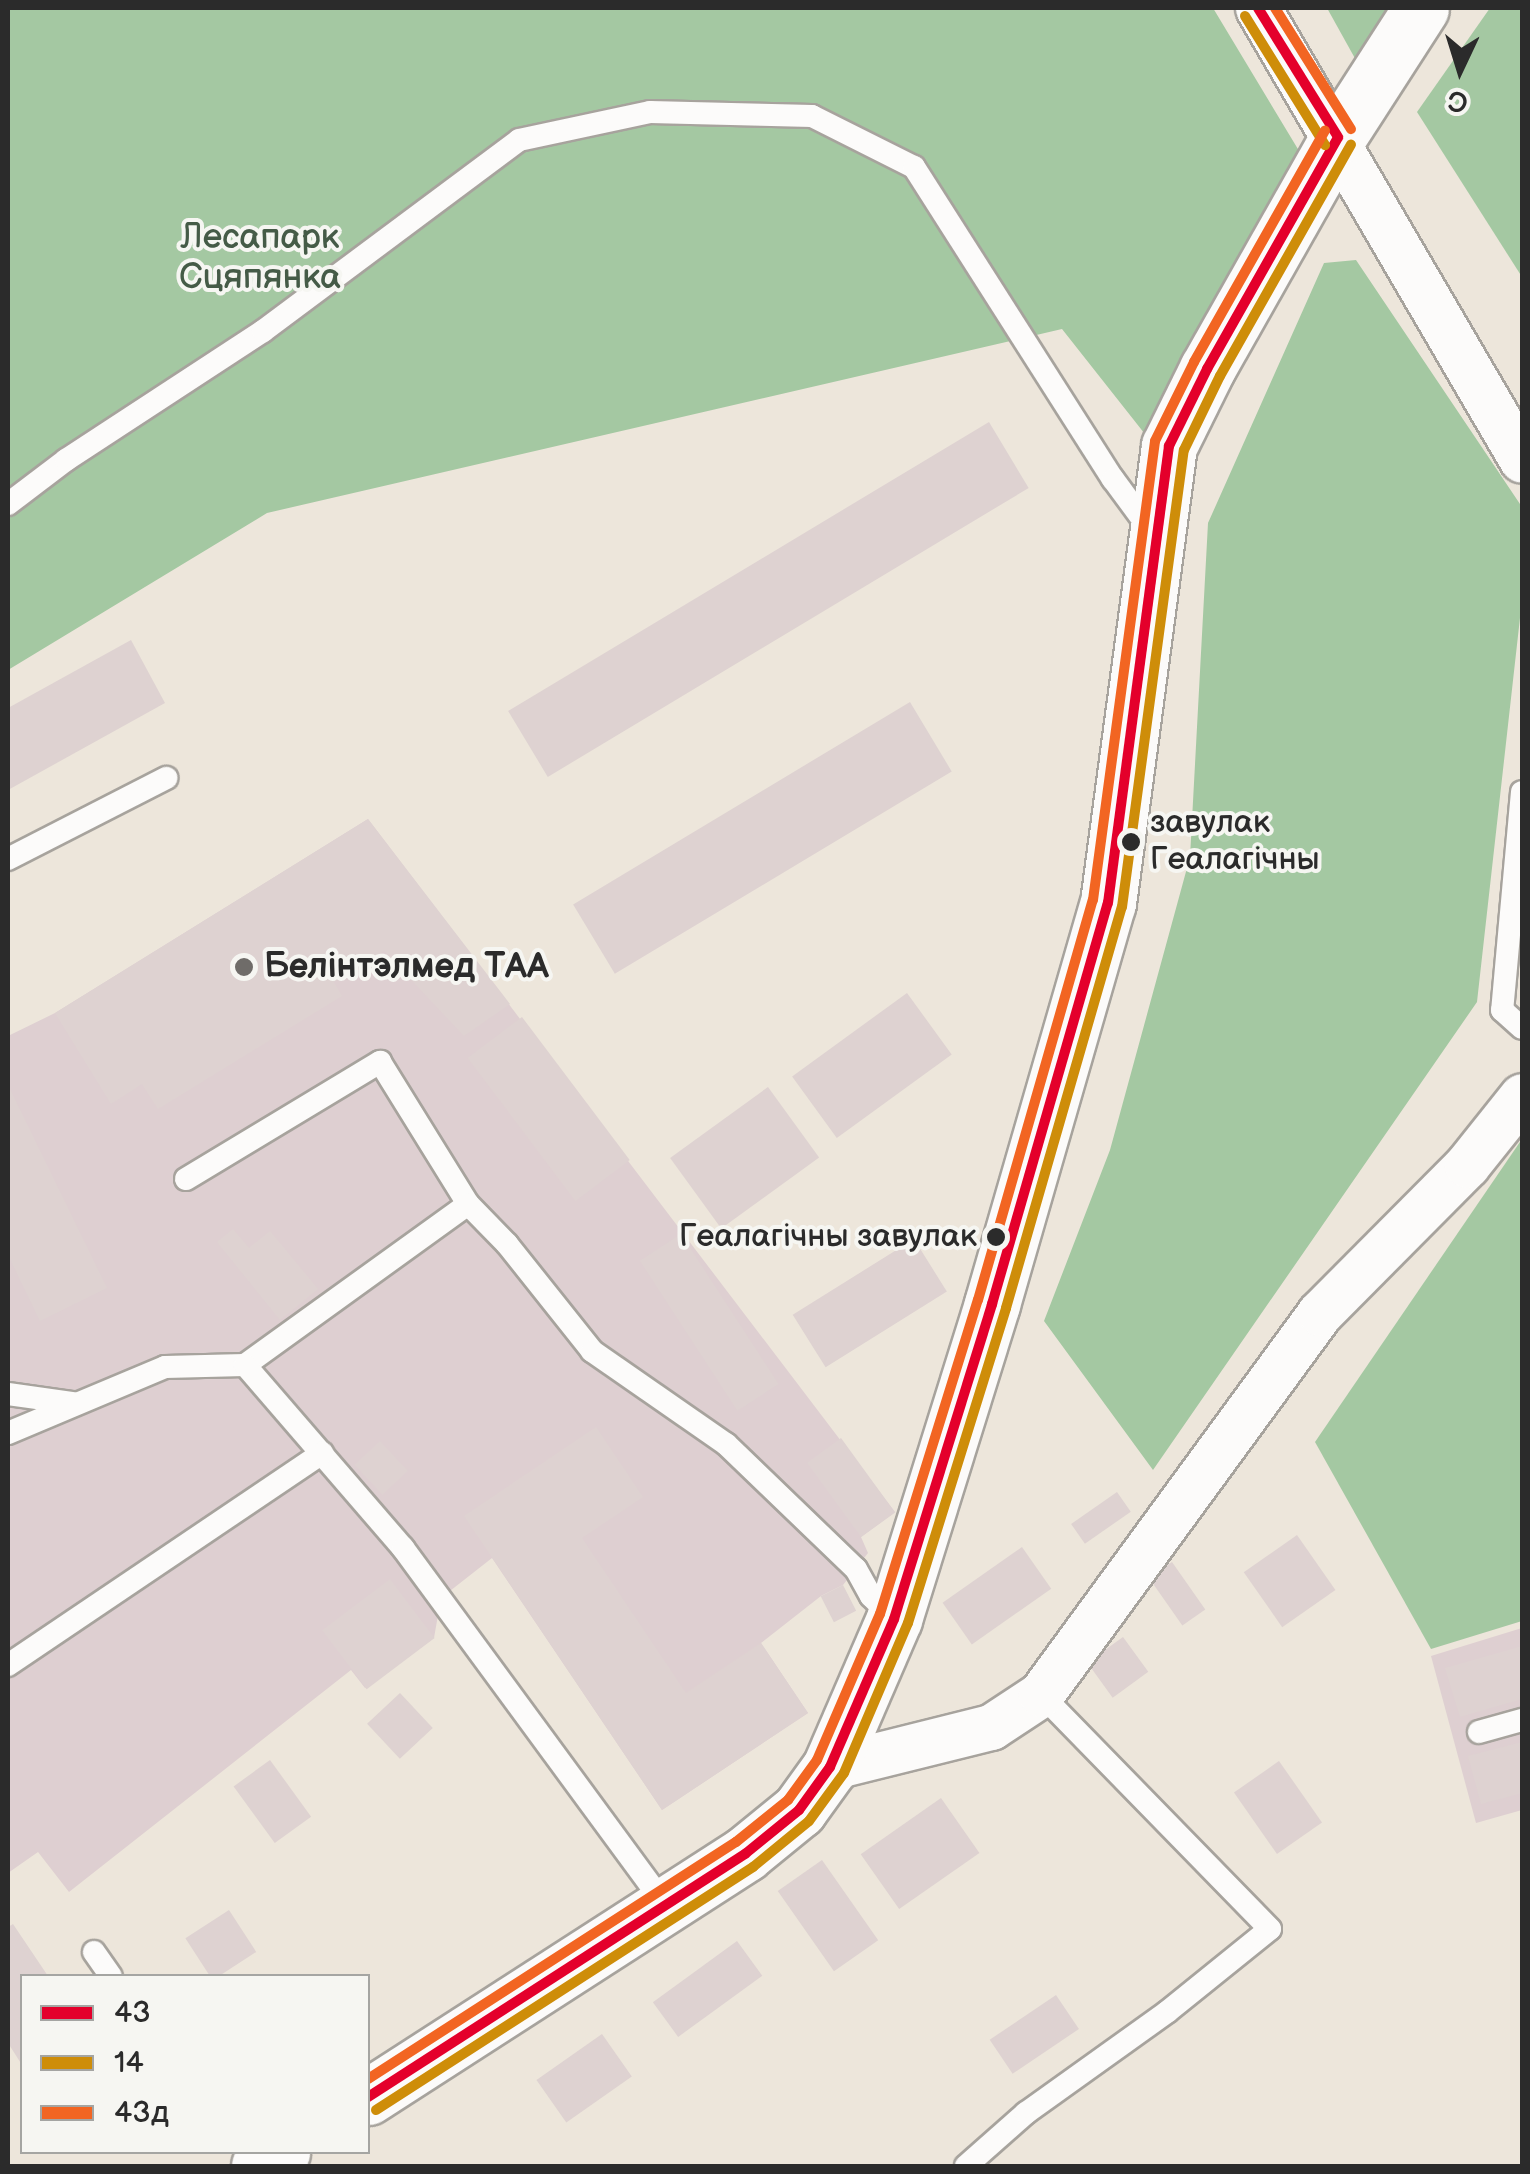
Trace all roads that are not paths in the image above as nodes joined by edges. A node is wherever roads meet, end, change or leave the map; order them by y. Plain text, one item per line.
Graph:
1 (1258, 8) edge
2 (1421, 8) edge
3 (1338, 137) junction
4 (1522, 460) edge
5 (8, 504) edge
6 (1157, 538) junction
7 (166, 778) dead end
8 (1522, 792) edge
9 (8, 859) edge
10 (1522, 1028) edge
11 (1522, 1096) edge
12 (186, 1179) dead end
13 (468, 1204) junction
14 (245, 1365) junction
15 (8, 1394) edge
16 (73, 1403) junction
17 (8, 1433) edge
18 (322, 1453) junction
19 (894, 1618) junction
20 (8, 1665) edge
21 (1041, 1694) junction
22 (1522, 1720) edge
23 (1478, 1732) dead end
24 (830, 1767) junction
25 (666, 1905) junction
26 (94, 1952) dead end
27 (110, 1974) edge
28 (370, 2096) edge
29 (966, 2166) edge

1 - 3 street
2 - 3 street
3 - 4 street
3 - 6 street
5 - 6 lane
6 - 19 street
7 - 9 lane
8 - 10 lane
11 - 21 street
12 - 13 lane
13 - 14 lane
13 - 19 lane
14 - 16 lane
14 - 18 lane
15 - 16 lane
16 - 17 lane
18 - 20 lane
18 - 25 lane
19 - 24 street
21 - 24 street
21 - 29 lane
22 - 23 lane
24 - 25 street
25 - 28 street
26 - 27 lane

